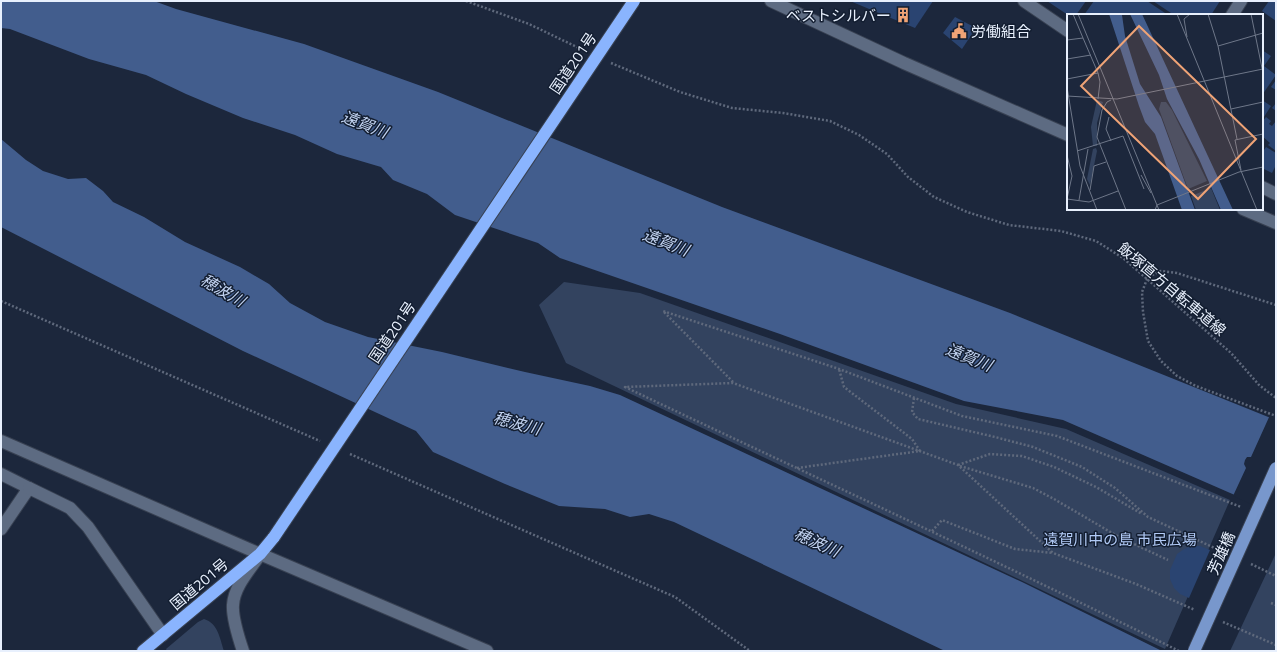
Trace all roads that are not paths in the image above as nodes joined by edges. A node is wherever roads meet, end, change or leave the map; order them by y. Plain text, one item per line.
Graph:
1 (634, 1) edge
2 (770, 1) edge
3 (1024, 1) edge
4 (1241, 1) edge
5 (1233, 14) edge
6 (1067, 30) edge
7 (1067, 135) edge
8 (1263, 188) edge
9 (1276, 194) edge
10 (1245, 210) edge
11 (1276, 223) edge
12 (1, 441) edge
13 (1276, 468) edge
14 (1, 474) edge
15 (29, 488) junction
16 (1, 529) edge
17 (260, 554) junction
18 (163, 635) junction
19 (143, 651) edge
20 (243, 651) edge
21 (487, 651) edge
22 (1194, 651) edge

1 - 17 highway, 国道201号, bridge
2 - 7 street
3 - 6 street
4 - 5 street
8 - 9 street
10 - 11 street
12 - 17 street
13 - 22 main road, 芳雄橋, bridge
14 - 15 street
15 - 16 street
15 - 18 street
17 - 18 highway, 国道201号
17 - 20 street
17 - 21 street
18 - 19 highway, 国道201号

